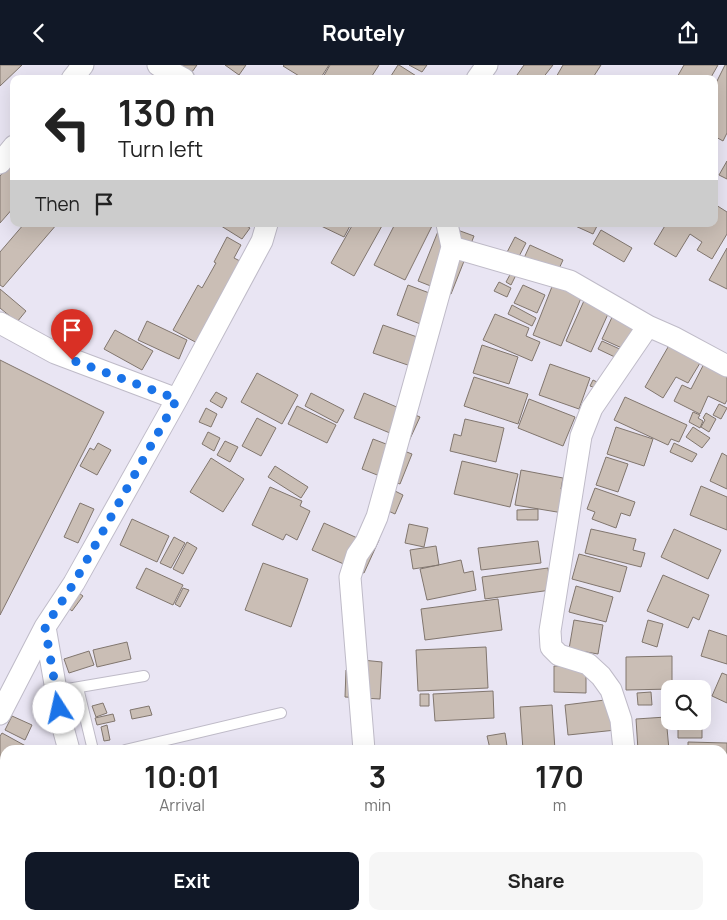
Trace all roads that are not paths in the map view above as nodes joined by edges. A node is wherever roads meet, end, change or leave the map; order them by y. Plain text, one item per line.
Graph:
1 (83, 65) edge
2 (158, 65) edge
3 (75, 75) edge
4 (177, 75) edge
5 (10, 152) edge
6 (0, 163) edge
7 (266, 227) edge
8 (448, 227) edge
9 (452, 247) junction
10 (0, 323) edge
11 (648, 326) junction
12 (727, 366) edge
13 (177, 399) junction
14 (45, 627) junction
15 (144, 676) dead end
16 (78, 687) junction
17 (56, 691) junction
18 (281, 713) dead end
19 (0, 714) edge
20 (68, 745) edge
21 (92, 745) edge
22 (146, 745) edge
23 (364, 745) edge
24 (624, 745) edge

1 - 3 street
2 - 4 street
5 - 6 street
7 - 13 street
8 - 9 street
9 - 11 street
9 - 23 street
10 - 13 street
11 - 12 street
11 - 24 street
13 - 14 street
14 - 17 street
14 - 19 street
15 - 16 lane
16 - 17 lane
16 - 21 lane
17 - 20 street
18 - 22 lane

